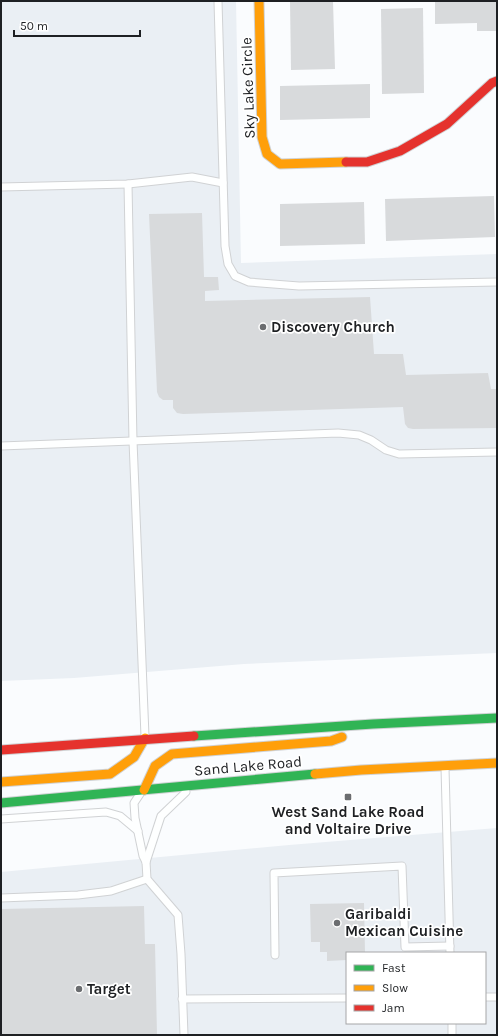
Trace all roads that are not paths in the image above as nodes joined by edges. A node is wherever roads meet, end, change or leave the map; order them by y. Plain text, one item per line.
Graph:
1 (218, 1) edge
2 (259, 1) edge
3 (497, 81) edge
4 (223, 182) junction
5 (128, 184) junction
6 (1, 187) edge
7 (497, 282) edge
8 (133, 441) junction
9 (1, 446) edge
10 (497, 452) edge
11 (497, 718) edge
12 (384, 723) junction
13 (145, 738) junction
14 (1, 750) edge
15 (497, 763) edge
16 (445, 766) junction
17 (1, 782) edge
18 (192, 785) junction
19 (144, 790) junction
20 (1, 803) edge
21 (1, 818) edge
22 (138, 831) junction
23 (146, 862) junction
24 (148, 878) junction
25 (1, 898) edge
26 (450, 950) edge
27 (275, 955) dead end
28 (486, 997) edge
29 (497, 997) edge
30 (346, 998) edge
31 (182, 999) junction
32 (452, 1024) edge
33 (184, 1035) edge
34 (452, 1035) edge

1 - 4 lane
2 - 3 main road, Sky Lake Circle
4 - 5 lane
4 - 7 lane
5 - 6 lane
5 - 8 lane
8 - 9 lane
8 - 10 lane
8 - 13 lane
11 - 12 main road
12 - 13 main road
12 - 19 main road
13 - 14 main road
13 - 17 main road
15 - 16 main road, Sand Lake Road
16 - 18 main road, Sand Lake Road
16 - 26 lane
18 - 19 main road, Sand Lake Road
18 - 23 lane
19 - 20 main road, Sand Lake Road
19 - 22 lane
21 - 22 lane
22 - 23 lane
23 - 24 lane
24 - 25 lane
24 - 31 lane
26 - 27 lane
28 - 29 lane
30 - 31 lane
31 - 33 lane
32 - 34 lane

